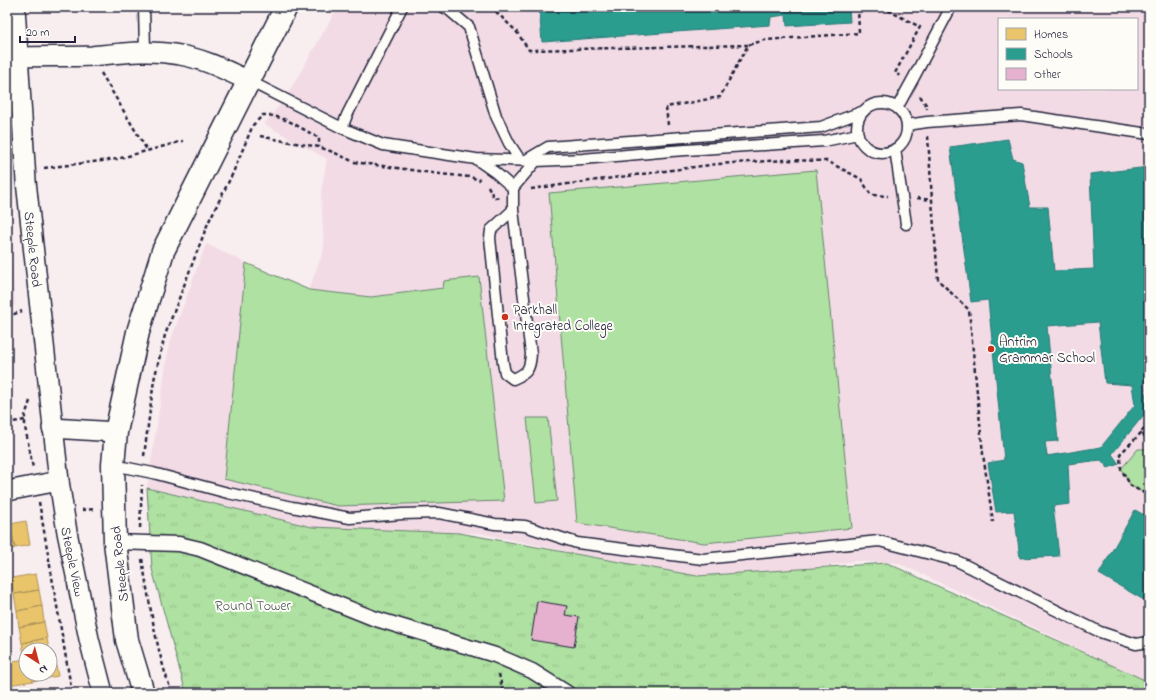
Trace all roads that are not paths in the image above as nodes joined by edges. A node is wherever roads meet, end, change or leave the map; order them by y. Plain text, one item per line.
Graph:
1 (15, 7) edge
2 (144, 7) edge
3 (286, 7) edge
4 (402, 7) edge
5 (443, 7) edge
6 (951, 7) edge
7 (145, 51) junction
8 (18, 57) junction
9 (249, 81) junction
10 (897, 108) junction
11 (864, 111) junction
12 (907, 125) junction
13 (342, 128) junction
14 (858, 134) junction
15 (1149, 134) edge
16 (895, 149) junction
17 (476, 159) junction
18 (527, 160) junction
19 (513, 192) junction
20 (513, 210) junction
21 (906, 224) dead end
22 (52, 428) junction
23 (116, 432) junction
24 (113, 465) junction
25 (59, 481) junction
26 (7, 491) edge
27 (115, 542) junction
28 (1149, 642) edge
29 (92, 650) junction
30 (103, 693) edge
31 (114, 693) edge
32 (143, 693) edge
33 (567, 693) edge

1 - 8 street, Steeple Road
2 - 7 lane
3 - 9 street, Steeple Road
4 - 13 lane
5 - 18 lane
6 - 10 lane
7 - 8 street
7 - 9 street
8 - 22 street, Steeple Road
9 - 13 lane
9 - 23 street, Steeple Road
10 - 11 lane
10 - 12 lane
11 - 14 lane
11 - 18 lane
12 - 15 lane
12 - 16 lane
13 - 17 lane
14 - 16 lane
14 - 18 lane
16 - 21 lane
17 - 18 lane
17 - 19 lane
18 - 19 lane
19 - 20 lane
20 - 20 lane
22 - 23 street
22 - 25 street, Steeple View
23 - 24 street, Steeple Road
24 - 27 street, Steeple Road
24 - 28 lane
25 - 26 street
25 - 29 street, Steeple View
27 - 32 street, Steeple Road
27 - 33 street
29 - 30 street, Steeple View
29 - 31 lane

